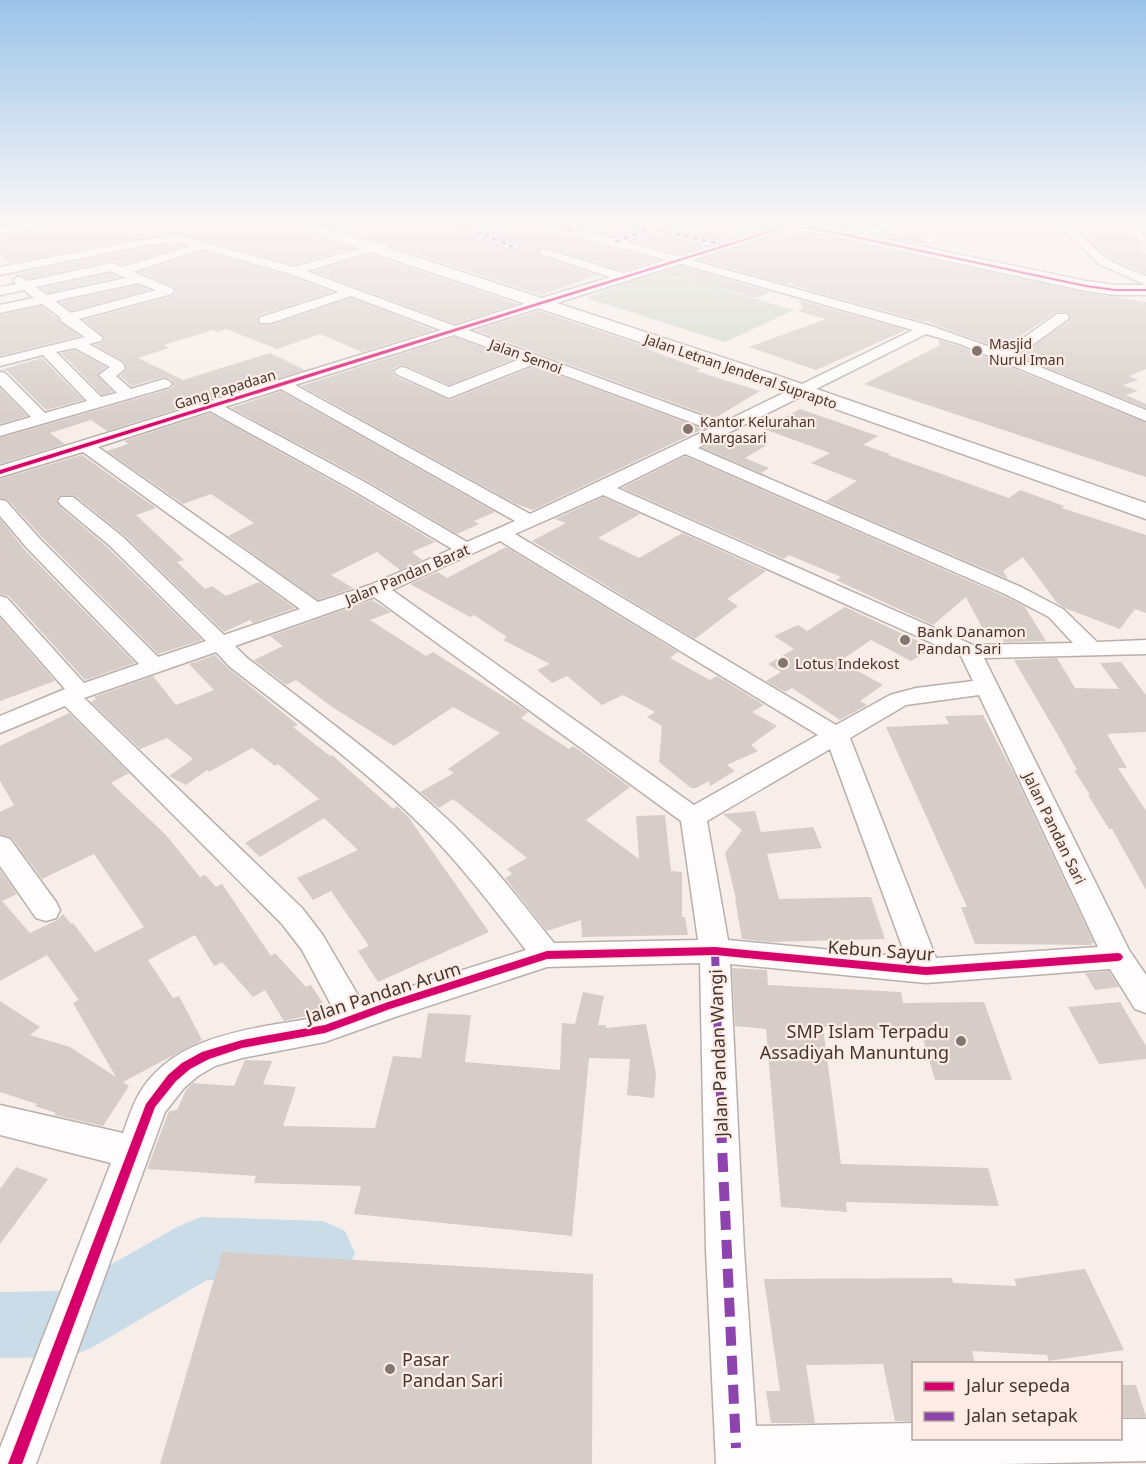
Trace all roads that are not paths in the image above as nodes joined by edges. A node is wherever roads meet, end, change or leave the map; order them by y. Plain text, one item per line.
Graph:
1 (34, 292) edge
2 (78, 292) edge
3 (163, 292) edge
4 (351, 292) edge
5 (352, 292) edge
6 (520, 292) edge
7 (577, 292) edge
8 (796, 292) edge
9 (44, 300) junction
10 (547, 301) junction
11 (0, 309) edge
12 (1062, 317) dead end
13 (66, 318) junction
14 (266, 320) dead end
15 (926, 329) junction
16 (458, 331) junction
17 (77, 343) junction
18 (47, 351) junction
19 (1003, 355) junction
20 (534, 359) junction
21 (0, 362) edge
22 (401, 372) dead end
23 (0, 376) edge
24 (164, 384) dead end
25 (285, 385) junction
26 (807, 388) junction
27 (128, 394) junction
28 (98, 403) junction
29 (214, 407) junction
30 (1146, 416) edge
31 (42, 418) junction
32 (723, 429) junction
33 (0, 431) edge
34 (86, 446) junction
35 (684, 448) junction
36 (0, 472) edge
37 (603, 488) junction
38 (1146, 499) edge
39 (67, 501) dead end
40 (0, 505) edge
41 (1146, 511) edge
42 (529, 522) junction
43 (501, 534) junction
44 (466, 549) junction
45 (377, 589) junction
46 (0, 602) edge
47 (315, 610) junction
48 (220, 644) junction
49 (1146, 647) edge
50 (1091, 648) junction
51 (970, 652) junction
52 (154, 666) junction
53 (986, 687) junction
54 (74, 694) junction
55 (0, 725) edge
56 (837, 736) junction
57 (693, 817) junction
58 (0, 846) edge
59 (46, 910) dead end
60 (714, 951) junction
61 (547, 956) junction
62 (1118, 957) junction
63 (926, 971) junction
64 (1145, 997) edge
65 (355, 1018) junction
66 (0, 1120) edge
67 (133, 1150) junction
68 (1146, 1440) edge
69 (737, 1456) edge
70 (15, 1464) edge

1 - 9 street
2 - 9 street
3 - 13 street
4 - 14 street
5 - 16 street, Jalan Semoi
6 - 10 main road, Jalan Letnan Jenderal Suprapto
7 - 10 street
8 - 15 street
9 - 11 street
9 - 13 street
10 - 16 street
10 - 26 main road, Jalan Letnan Jenderal Suprapto
10 - 26 main road, Jalan Letnan Jenderal Suprapto
12 - 19 street
13 - 17 street
15 - 19 street
15 - 26 street, Jalan Pandan Barat
16 - 20 street, Jalan Semoi
16 - 25 street, Gang Papadaan
17 - 18 street
17 - 27 street
18 - 21 street
18 - 28 street
19 - 30 street
20 - 22 street
20 - 32 street, Jalan Semoi
23 - 31 street
24 - 27 street
25 - 29 street, Gang Papadaan
25 - 42 street
26 - 32 street, Jalan Pandan Barat
26 - 38 main road, Jalan Letnan Jenderal Suprapto
26 - 41 main road, Jalan Letnan Jenderal Suprapto
27 - 28 street
28 - 31 street
29 - 34 street, Gang Papadaan
29 - 44 street
31 - 33 street
32 - 35 street, Jalan Pandan Barat
34 - 36 street, Gang Papadaan
34 - 47 street
35 - 37 street, Jalan Pandan Barat
35 - 50 street
37 - 42 street, Jalan Pandan Barat
37 - 51 street
39 - 48 street
40 - 52 street
42 - 43 street, Jalan Pandan Barat
43 - 44 street, Jalan Pandan Barat
43 - 56 street
44 - 45 street, Jalan Pandan Barat
45 - 47 street, Jalan Pandan Barat
45 - 57 street
46 - 54 street
47 - 48 street, Jalan Pandan Barat
48 - 52 street, Jalan Pandan Barat
48 - 61 street
49 - 50 street
50 - 51 street
51 - 53 street, Jalan Pandan Sari
52 - 54 street, Jalan Pandan Barat
53 - 56 street
53 - 62 street, Jalan Pandan Sari
54 - 55 street, Jalan Pandan Barat
54 - 65 street
56 - 57 street
56 - 63 street
57 - 60 street, Jalan Pandan Wangi
58 - 59 street
60 - 61 street, Jalan Pandan Arum
60 - 63 street, Kebun Sayur
60 - 69 street, Jalan Pandan Wangi
61 - 65 street, Jalan Pandan Arum
62 - 63 street, Kebun Sayur
62 - 64 street, Jalan Pandan Sari
65 - 67 street, Jalan Pandan Arum
66 - 67 street
67 - 70 street, Jalan Pandan Arum
68 - 69 street

